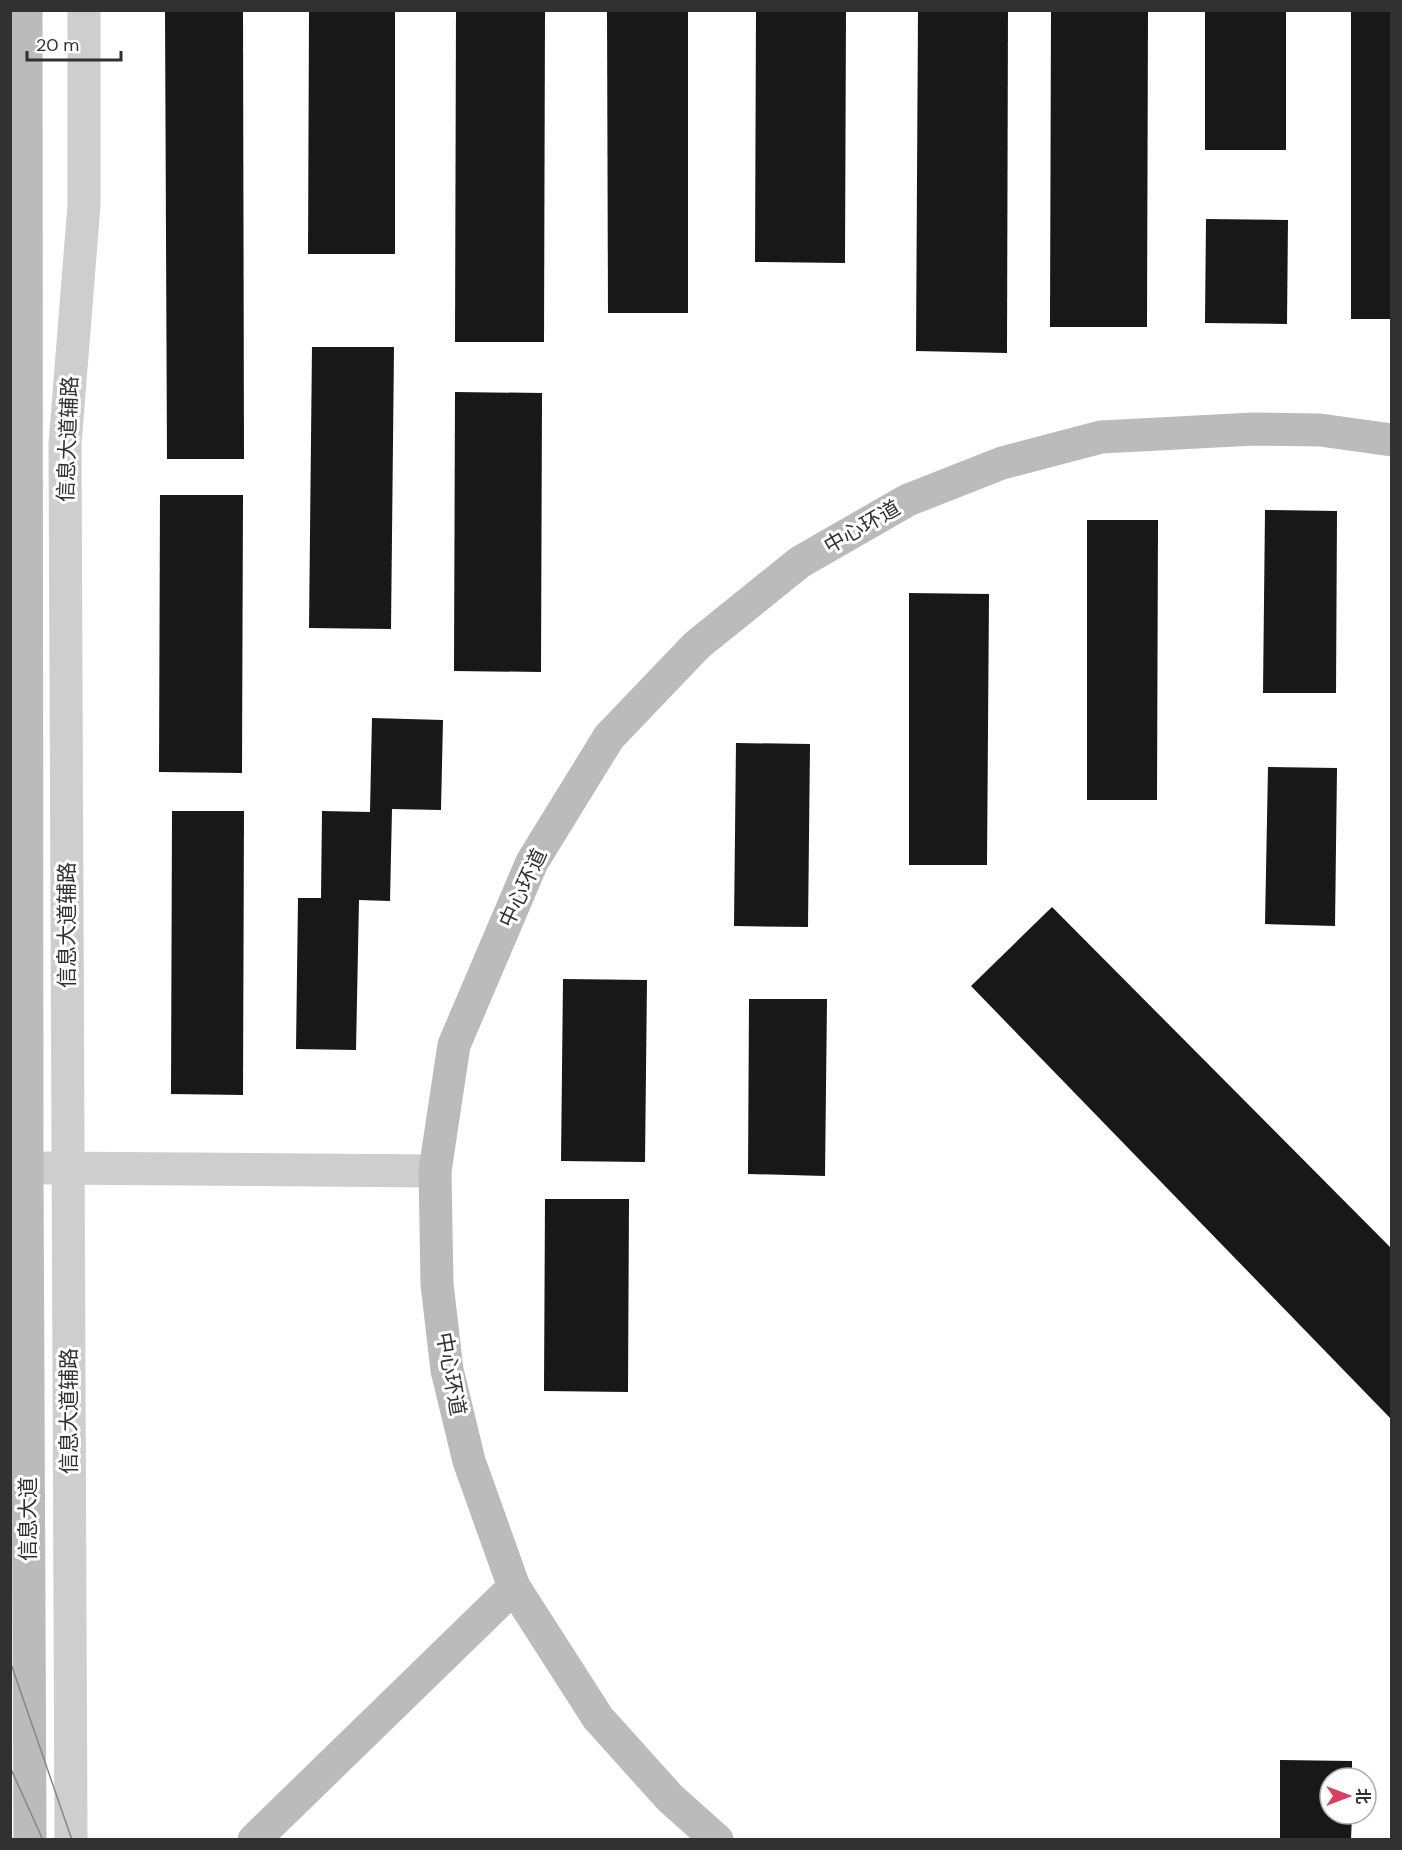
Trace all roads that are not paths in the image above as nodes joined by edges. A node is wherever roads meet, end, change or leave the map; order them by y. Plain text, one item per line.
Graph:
1 (26, 10) edge
2 (84, 10) edge
3 (18, 333) edge
4 (1392, 440) edge
5 (19, 1168) edge
6 (68, 1168) junction
7 (435, 1171) junction
8 (514, 1587) junction
9 (30, 1839) edge
10 (71, 1839) edge
11 (254, 1839) edge
12 (717, 1839) edge

1 - 3 street, 信息大道
2 - 6 street, 信息大道辅路
3 - 5 street, 信息大道
4 - 7 street, 中心环道
5 - 6 street
5 - 9 street, 信息大道
6 - 7 street
6 - 10 street, 信息大道辅路
7 - 8 street, 中心环道
8 - 11 street
8 - 12 street, 中心环道

